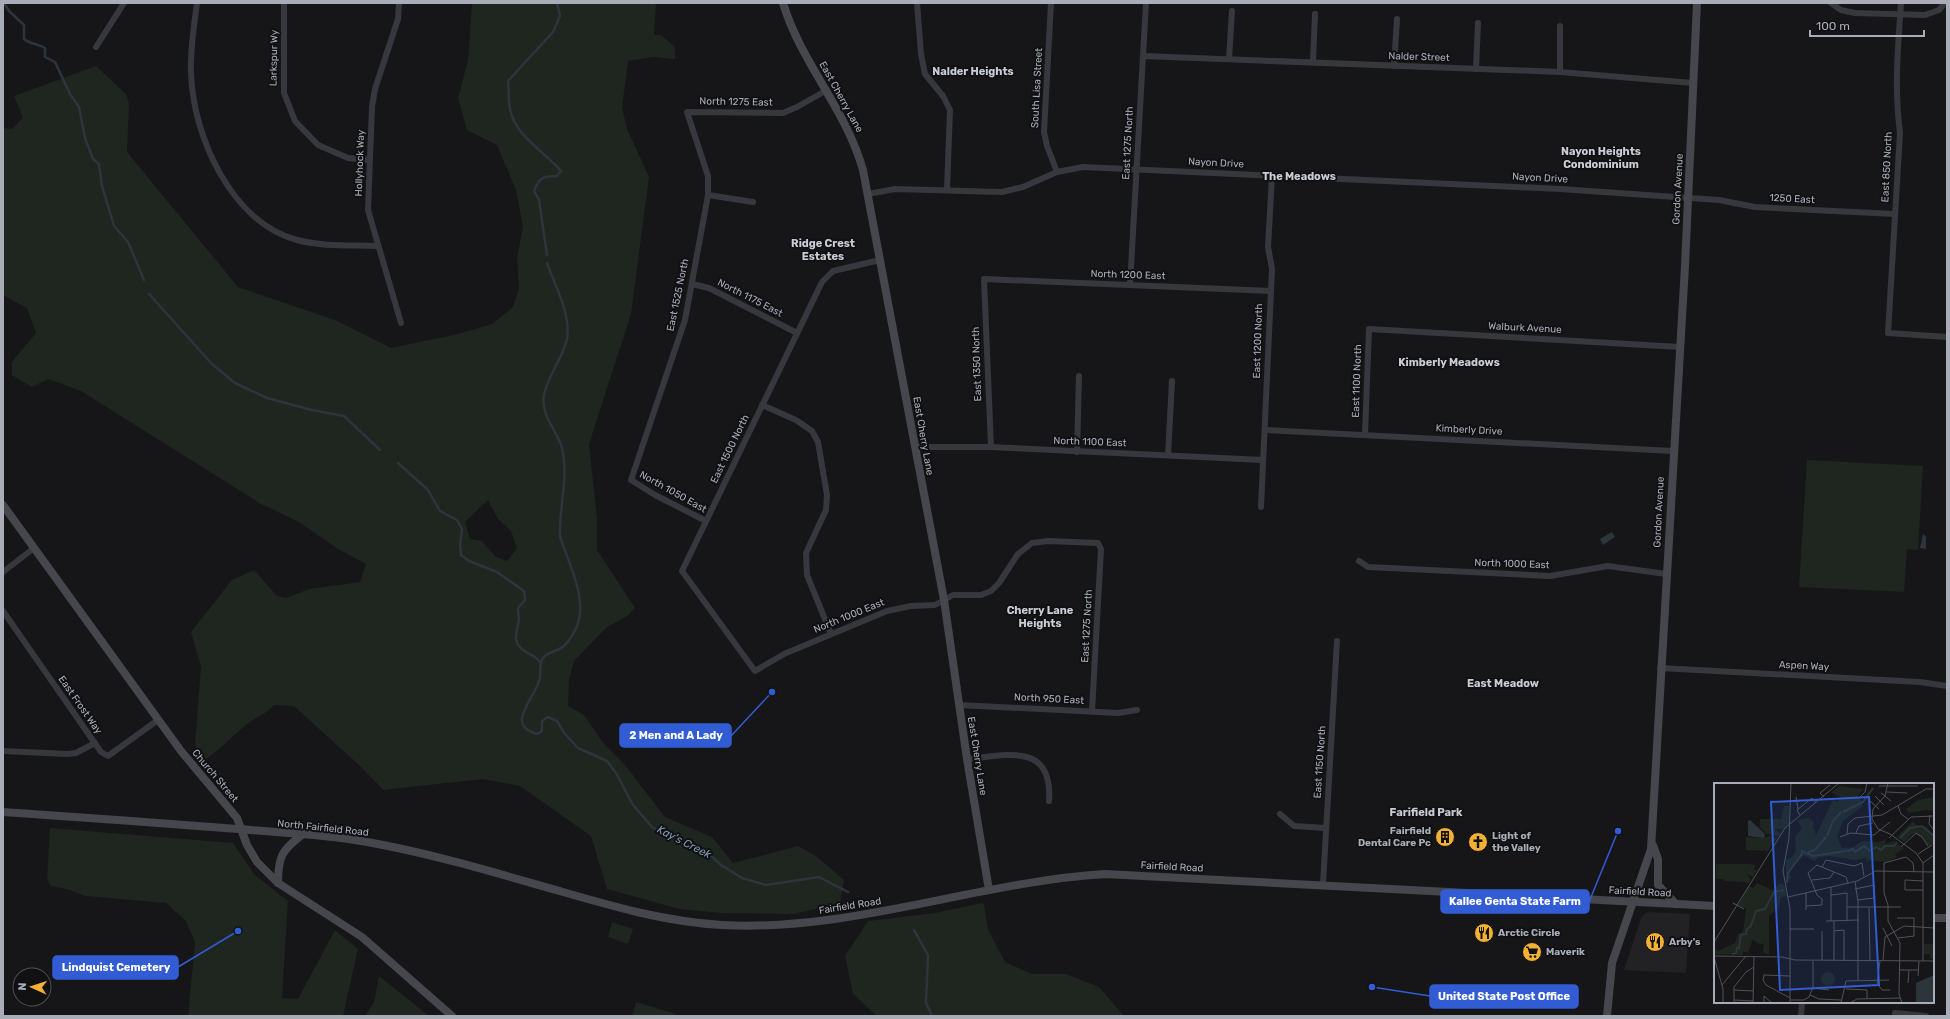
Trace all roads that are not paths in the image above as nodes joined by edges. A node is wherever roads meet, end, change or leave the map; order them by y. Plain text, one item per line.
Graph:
1 (124, 3) edge
2 (197, 3) edge
3 (284, 3) edge
4 (399, 3) edge
5 (783, 3) edge
6 (917, 3) edge
7 (1051, 3) edge
8 (1146, 3) edge
9 (1697, 3) edge
10 (1831, 3) edge
11 (1901, 3) edge
12 (1945, 3) edge
13 (1232, 11) dead end
14 (1315, 14) dead end
15 (1900, 14) junction
16 (1397, 19) dead end
17 (1478, 23) dead end
18 (1560, 26) dead end
19 (96, 47) dead end
20 (1143, 56) junction
21 (1230, 59) junction
22 (1313, 62) junction
23 (1394, 66) junction
24 (1476, 69) junction
25 (1560, 72) junction
26 (1693, 83) junction
27 (827, 90) junction
28 (687, 112) joint
29 (369, 160) junction
30 (1137, 169) junction
31 (1057, 172) junction
32 (1272, 176) junction
33 (947, 190) junction
34 (868, 194) junction
35 (708, 195) junction
36 (1688, 198) junction
37 (753, 202) dead end
38 (1895, 214) junction
39 (378, 246) junction
40 (880, 260) junction
41 (984, 279) joint
42 (692, 284) junction
43 (1130, 285) junction
44 (1271, 291) junction
45 (401, 323) dead end
46 (1369, 329) joint
47 (797, 333) junction
48 (1947, 337) edge
49 (1680, 347) junction
50 (1079, 376) dead end
51 (1172, 380) dead end
52 (762, 405) junction
53 (1265, 430) junction
54 (1365, 434) junction
55 (915, 447) junction
56 (991, 448) junction
57 (1673, 451) junction
58 (1077, 452) junction
59 (1168, 455) junction
60 (1263, 460) junction
61 (631, 480) joint
62 (3, 505) edge
63 (1261, 507) dead end
64 (706, 521) junction
65 (1098, 543) joint
66 (34, 548) junction
67 (1359, 561) dead end
68 (3, 572) edge
69 (1666, 574) junction
70 (944, 600) junction
71 (3, 611) edge
72 (831, 634) junction
73 (1337, 640) dead end
74 (1660, 668) junction
75 (755, 671) joint
76 (1947, 686) edge
77 (959, 704) junction
78 (1137, 710) dead end
79 (1092, 711) junction
80 (158, 720) junction
81 (95, 743) junction
82 (3, 751) edge
83 (967, 759) junction
84 (1049, 802) dead end
85 (3, 812) edge
86 (1280, 814) dead end
87 (1326, 828) junction
88 (242, 830) junction
89 (303, 834) junction
90 (1652, 840) junction
91 (278, 883) junction
92 (1323, 884) junction
93 (989, 890) junction
94 (1633, 901) junction
95 (1676, 904) junction
96 (1714, 906) edge
97 (633, 912) joint
98 (1934, 918) edge
99 (1947, 918) edge
100 (1802, 1003) edge
101 (1895, 1013) dead end
102 (452, 1016) edge
103 (1607, 1016) edge
104 (1801, 1016) edge
105 (1926, 1016) edge

1 - 19 street
2 - 39 street
3 - 29 street, Larkspur Wy
4 - 29 street, Hollyhock Way
5 - 27 main road, East Cherry Lane
6 - 33 street
7 - 31 street, South Lisa Street
8 - 20 street, East 1275 North
9 - 26 main road, Gordon Avenue
10 - 15 street
11 - 15 street, East 850 North
12 - 15 street
13 - 21 street
14 - 22 street
15 - 38 street, East 850 North
16 - 23 street
17 - 24 street
18 - 25 street
20 - 21 street, Nalder Street
20 - 30 street, East 1275 North
21 - 22 street, Nalder Street
22 - 23 street, Nalder Street
23 - 24 street, Nalder Street
24 - 25 street, Nalder Street
25 - 26 street, Nalder Street
26 - 36 main road, Gordon Avenue
27 - 28 street, North 1275 East
27 - 34 main road, East Cherry Lane
28 - 35 street, East 1525 North
29 - 39 street, Hollyhock Way
30 - 31 street, Nayon Drive
30 - 32 street, Nayon Drive
30 - 43 street, East 1275 North
31 - 33 street, Nayon Drive
32 - 36 street, Nayon Drive
32 - 44 street, East 1200 North
33 - 34 street, Nayon Drive
34 - 40 main road, East Cherry Lane
35 - 37 street
35 - 42 street, East 1525 North
36 - 38 street, 1250 East
36 - 49 main road, Gordon Avenue
38 - 48 street, East 850 North
39 - 45 street, Hollyhock Way
40 - 47 street, East 1500 North
40 - 55 main road, East Cherry Lane
41 - 43 street, North 1200 East
41 - 56 street, East 1350 North
42 - 47 street, North 1175 East
42 - 61 street, East 1525 North
43 - 44 street, North 1200 East
44 - 53 street, East 1200 North
46 - 49 street, Walburk Avenue
46 - 54 street, East 1100 North
47 - 52 street, East 1500 North
49 - 57 main road, Gordon Avenue
50 - 58 street
51 - 59 street
52 - 64 street, East 1500 North
52 - 72 street
53 - 54 street, Kimberly Drive
53 - 60 street, East 1200 North
54 - 57 street, Kimberly Drive
55 - 56 street, North 1100 East
55 - 70 main road, East Cherry Lane
56 - 58 street, North 1100 East
57 - 69 main road, Gordon Avenue
58 - 59 street, North 1100 East
59 - 60 street, North 1100 East
60 - 63 street, East 1200 North
61 - 64 street, North 1050 East
62 - 66 main road, Church Street
64 - 75 street, East 1500 North
65 - 70 street, North 1000 East
65 - 79 street, East 1275 North
66 - 68 street
66 - 80 main road, Church Street
67 - 69 street, North 1000 East
69 - 74 main road, Gordon Avenue
70 - 72 street, North 1000 East
70 - 77 main road, East Cherry Lane
71 - 81 street, East Frost Way
72 - 75 street, North 1000 East
73 - 87 street, East 1150 North
74 - 76 street, Aspen Way
74 - 90 main road, Gordon Avenue
77 - 79 street, North 950 East
77 - 83 main road, East Cherry Lane
78 - 79 street, North 950 East
80 - 81 street, East Frost Way
80 - 88 main road, Church Street
81 - 82 street
83 - 84 street
83 - 93 main road, East Cherry Lane
85 - 88 main road, North Fairfield Road
86 - 87 street
87 - 92 street, East 1150 North
88 - 89 main road, North Fairfield Road
88 - 91 main road, Church Street
89 - 91 main road
89 - 97 main road, North Fairfield Road
90 - 94 main road, Gordon Avenue
90 - 95 main road
91 - 102 main road, Church Street
92 - 93 main road, Fairfield Road
92 - 94 main road, Fairfield Road
93 - 97 main road, Fairfield Road
94 - 95 main road, Fairfield Road
94 - 103 main road, Gordon Avenue
95 - 96 main road, Fairfield Road
98 - 99 main road
100 - 104 street
101 - 105 street

